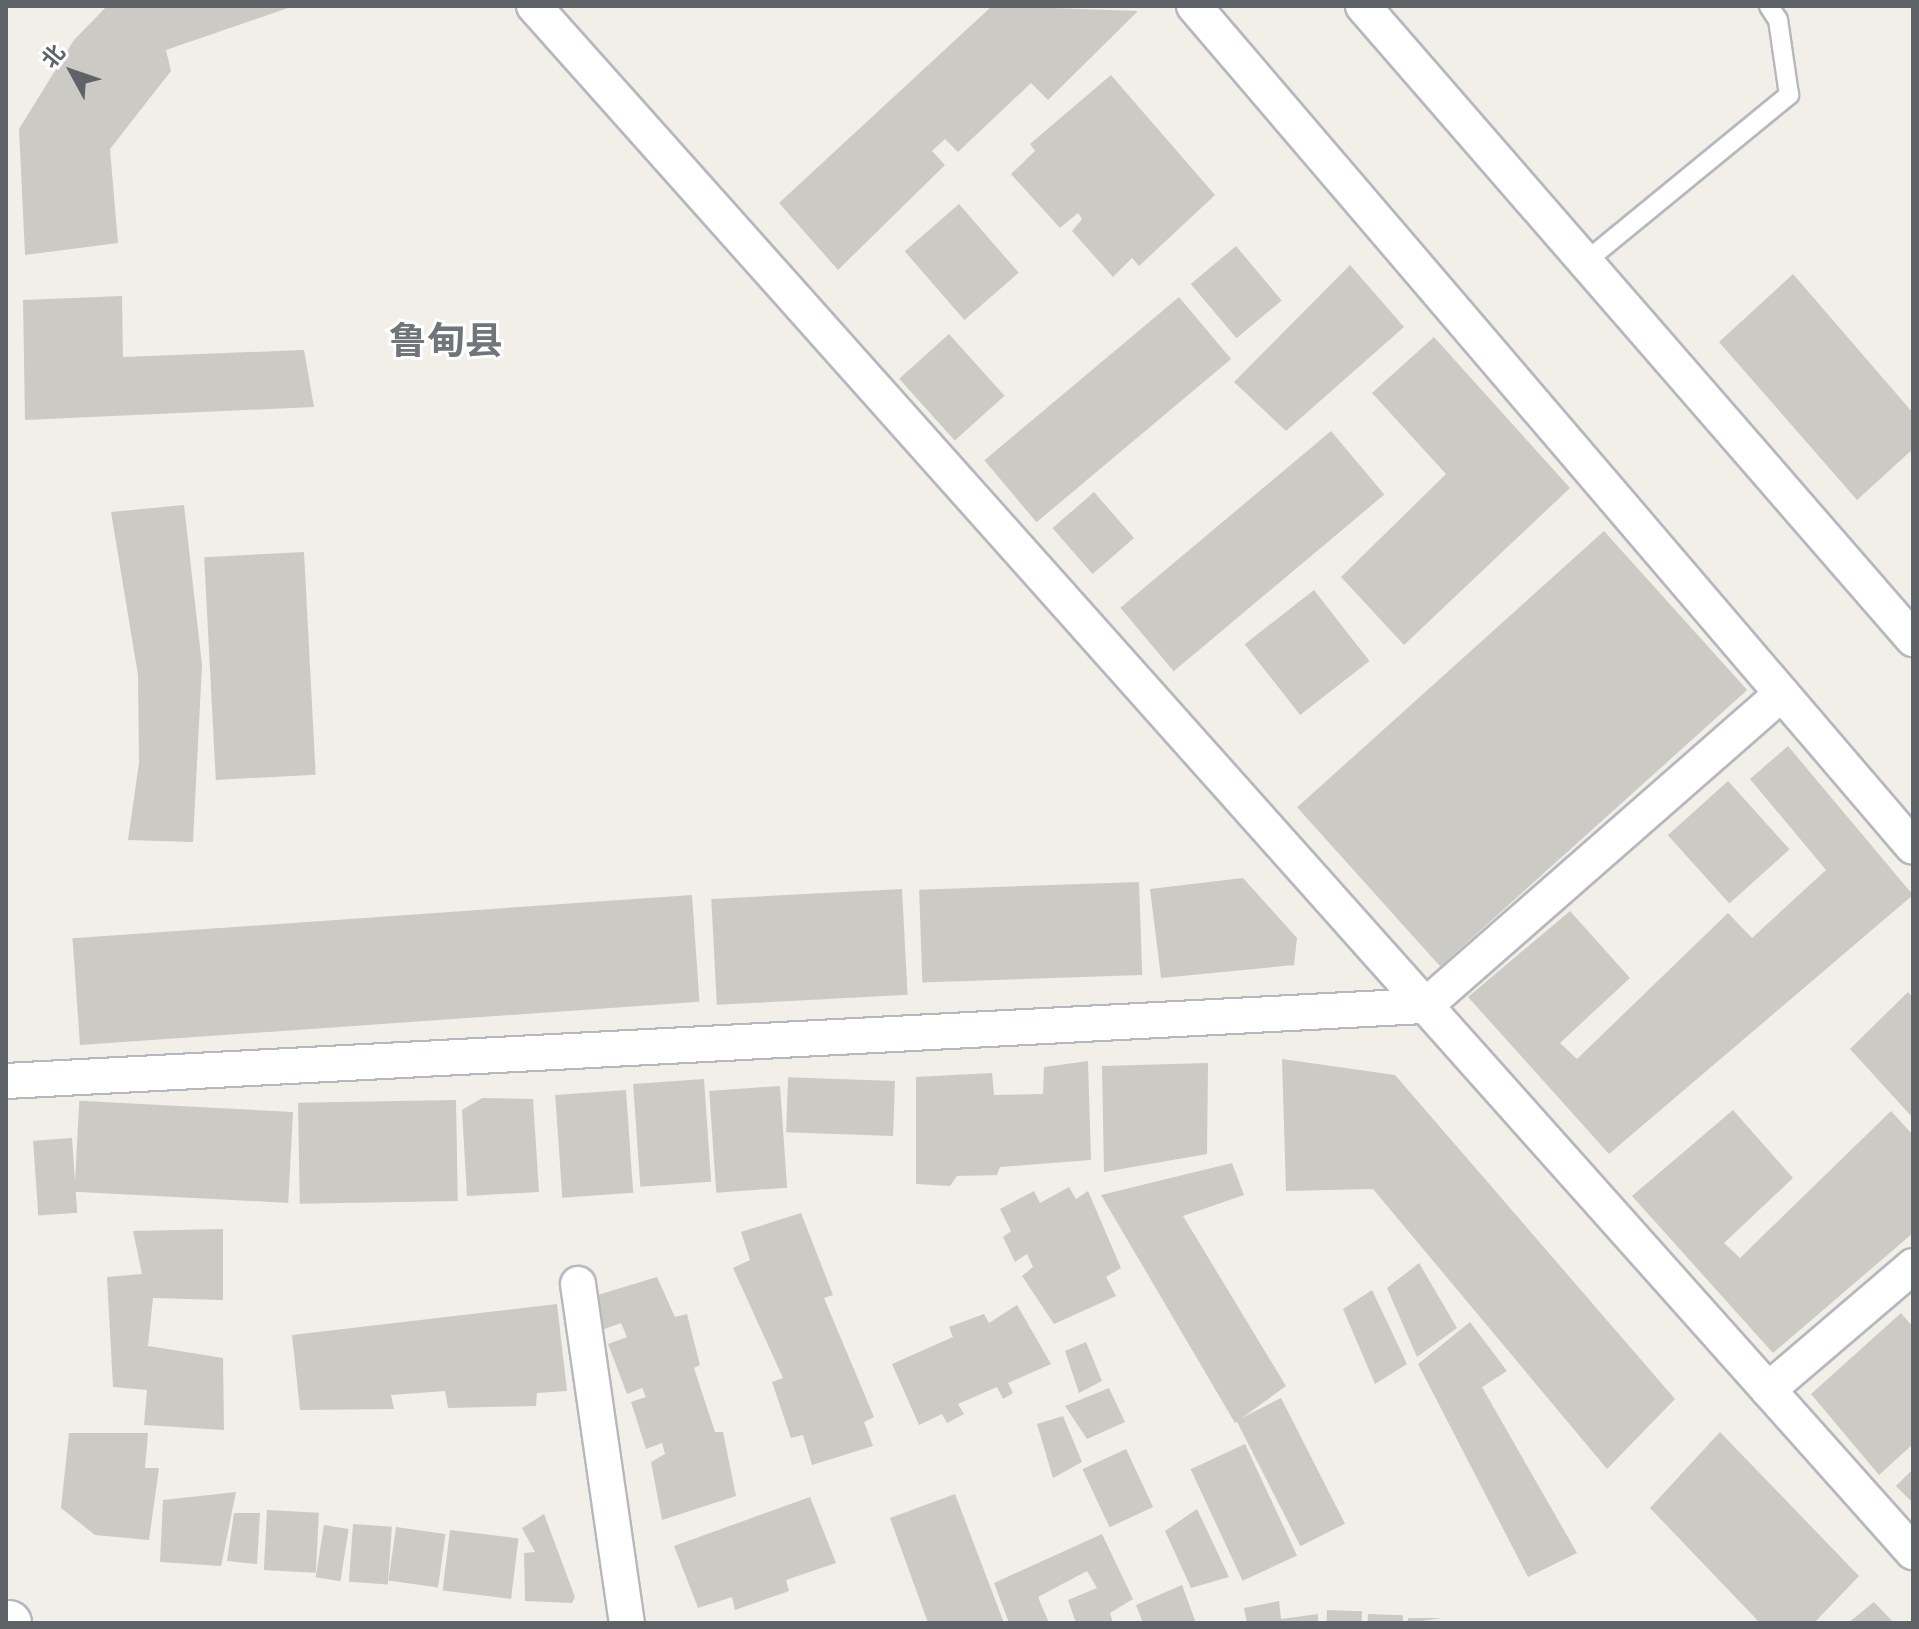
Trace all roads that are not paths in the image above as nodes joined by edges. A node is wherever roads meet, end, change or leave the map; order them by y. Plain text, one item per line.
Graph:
1 (534, 6) edge
2 (1194, 6) edge
3 (1363, 6) edge
4 (1769, 6) edge
5 (1585, 262) junction
6 (1913, 639) edge
7 (1782, 694) junction
8 (1913, 847) edge
9 (1425, 1006) junction
10 (6, 1081) edge
11 (1913, 1266) edge
12 (578, 1284) dead end
13 (1768, 1390) junction
14 (1913, 1552) edge
15 (627, 1623) edge

1 - 9 street
2 - 7 street
3 - 5 street
4 - 5 lane
5 - 6 street
7 - 8 street
7 - 9 street
9 - 10 street
9 - 13 street
11 - 13 street
12 - 15 street
13 - 14 street

